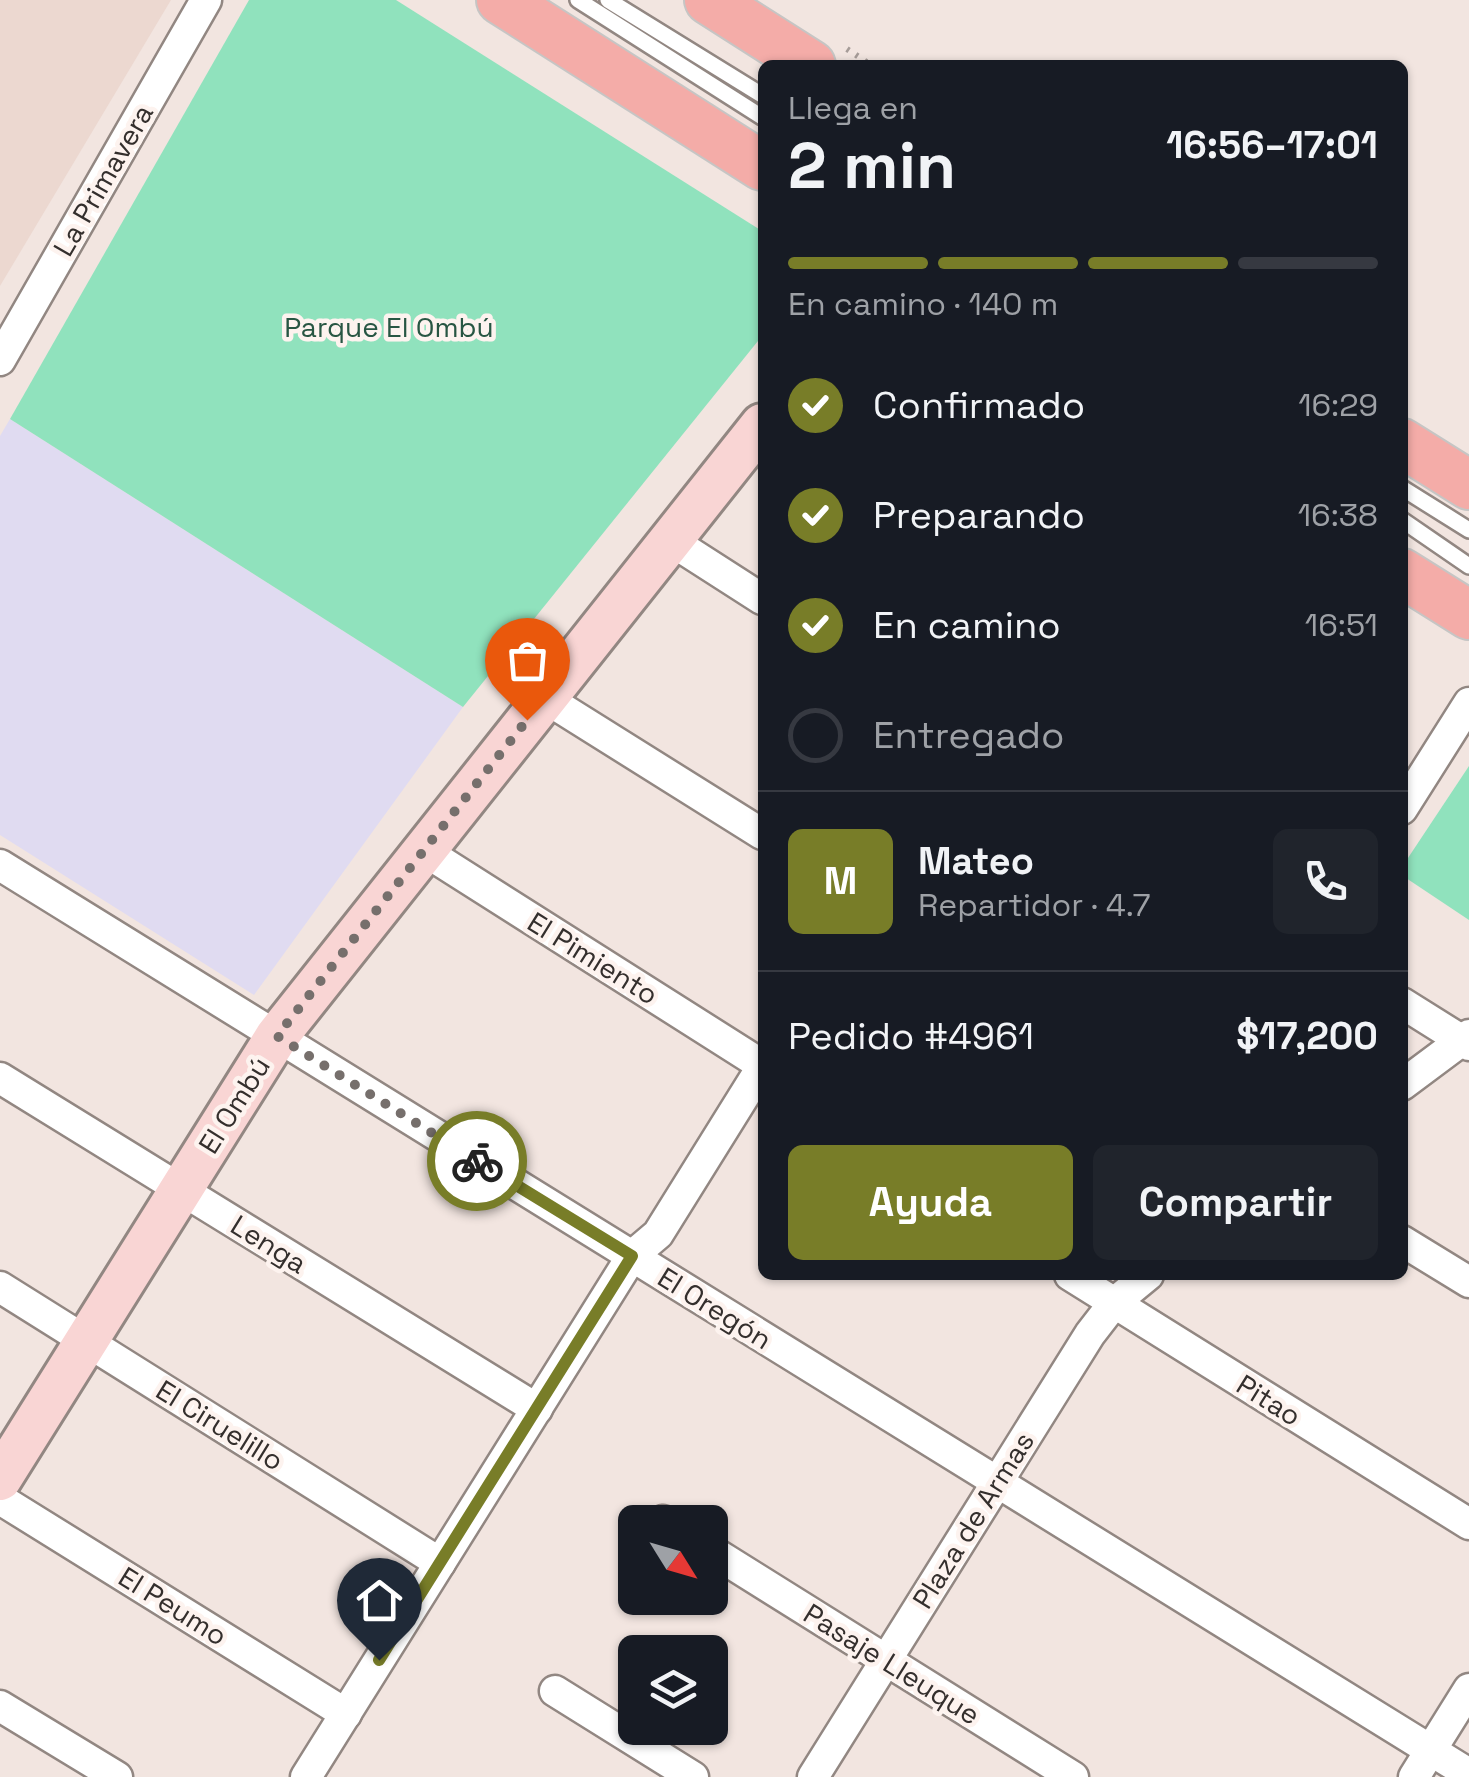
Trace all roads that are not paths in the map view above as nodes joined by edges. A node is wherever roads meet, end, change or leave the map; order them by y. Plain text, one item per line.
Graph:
1 (206, 0) edge
2 (501, 0) edge
3 (578, 0) edge
4 (608, 0) edge
5 (708, 0) edge
6 (803, 60) edge
7 (758, 93) edge
8 (758, 114) edge
9 (758, 163) edge
10 (0, 360) edge
11 (758, 430) edge
12 (1408, 447) edge
13 (1469, 485) edge
14 (1408, 492) edge
15 (1469, 530) edge
16 (670, 540) junction
17 (1408, 541) edge
18 (1408, 542) edge
19 (1408, 542) edge
20 (1469, 566) edge
21 (1469, 575) edge
22 (758, 596) edge
23 (1469, 615) edge
24 (545, 698) junction
25 (1469, 703) edge
26 (1408, 800) edge
27 (758, 831) edge
28 (423, 850) junction
29 (0, 865) edge
30 (1408, 1007) edge
31 (277, 1036) junction
32 (1467, 1040) edge
33 (758, 1063) edge
34 (758, 1072) edge
35 (0, 1078) edge
36 (1408, 1081) edge
37 (181, 1190) junction
38 (1408, 1245) edge
39 (632, 1256) junction
40 (1078, 1280) edge
41 (1142, 1280) edge
42 (1469, 1282) edge
43 (0, 1287) edge
44 (1114, 1303) junction
45 (86, 1341) junction
46 (537, 1409) junction
47 (0, 1479) edge
48 (996, 1482) junction
49 (0, 1499) edge
50 (1469, 1524) edge
51 (728, 1561) edge
52 (440, 1562) junction
53 (886, 1660) junction
54 (1469, 1689) edge
55 (554, 1692) dead end
56 (0, 1706) edge
57 (346, 1714) junction
58 (1430, 1750) junction
59 (1469, 1774) edge
60 (117, 1777) edge
61 (306, 1777) edge
62 (693, 1777) edge
63 (813, 1777) edge
64 (1074, 1777) edge
65 (1414, 1777) edge

1 - 10 street, La Primavera
2 - 9 main road
3 - 8 lane
4 - 7 lane
5 - 6 main road
11 - 16 street, El Ombú
12 - 13 main road
14 - 15 lane
16 - 22 street
16 - 24 street, El Ombú
17 - 20 lane
18 - 21 lane
19 - 23 main road
24 - 27 street
24 - 28 street, El Ombú
25 - 26 street
28 - 31 street, El Ombú
28 - 33 street, El Pimiento
29 - 31 street, El Oregón
30 - 32 street
31 - 37 street, El Ombú
31 - 39 street, El Oregón
32 - 36 street
34 - 39 street
35 - 37 street, Lenga
37 - 45 street, El Ombú
37 - 46 street, Lenga
38 - 42 street
39 - 46 street
39 - 48 street, El Oregón
40 - 44 street, Pitao
41 - 44 street, Plaza de Armas
43 - 45 street, El Ciruelillo
44 - 48 street, Plaza de Armas
44 - 50 street, Pitao
45 - 47 street, El Ombú
45 - 52 street, El Ciruelillo
46 - 52 street
48 - 53 street, Plaza de Armas
48 - 58 street, El Oregón
49 - 57 street, El Peumo
51 - 53 street, Pasaje Lleuque
52 - 57 street
53 - 63 street, Plaza de Armas
53 - 64 street, Pasaje Lleuque
54 - 58 street
55 - 62 street
56 - 60 street
57 - 61 street
58 - 59 street, El Oregón
58 - 65 street

